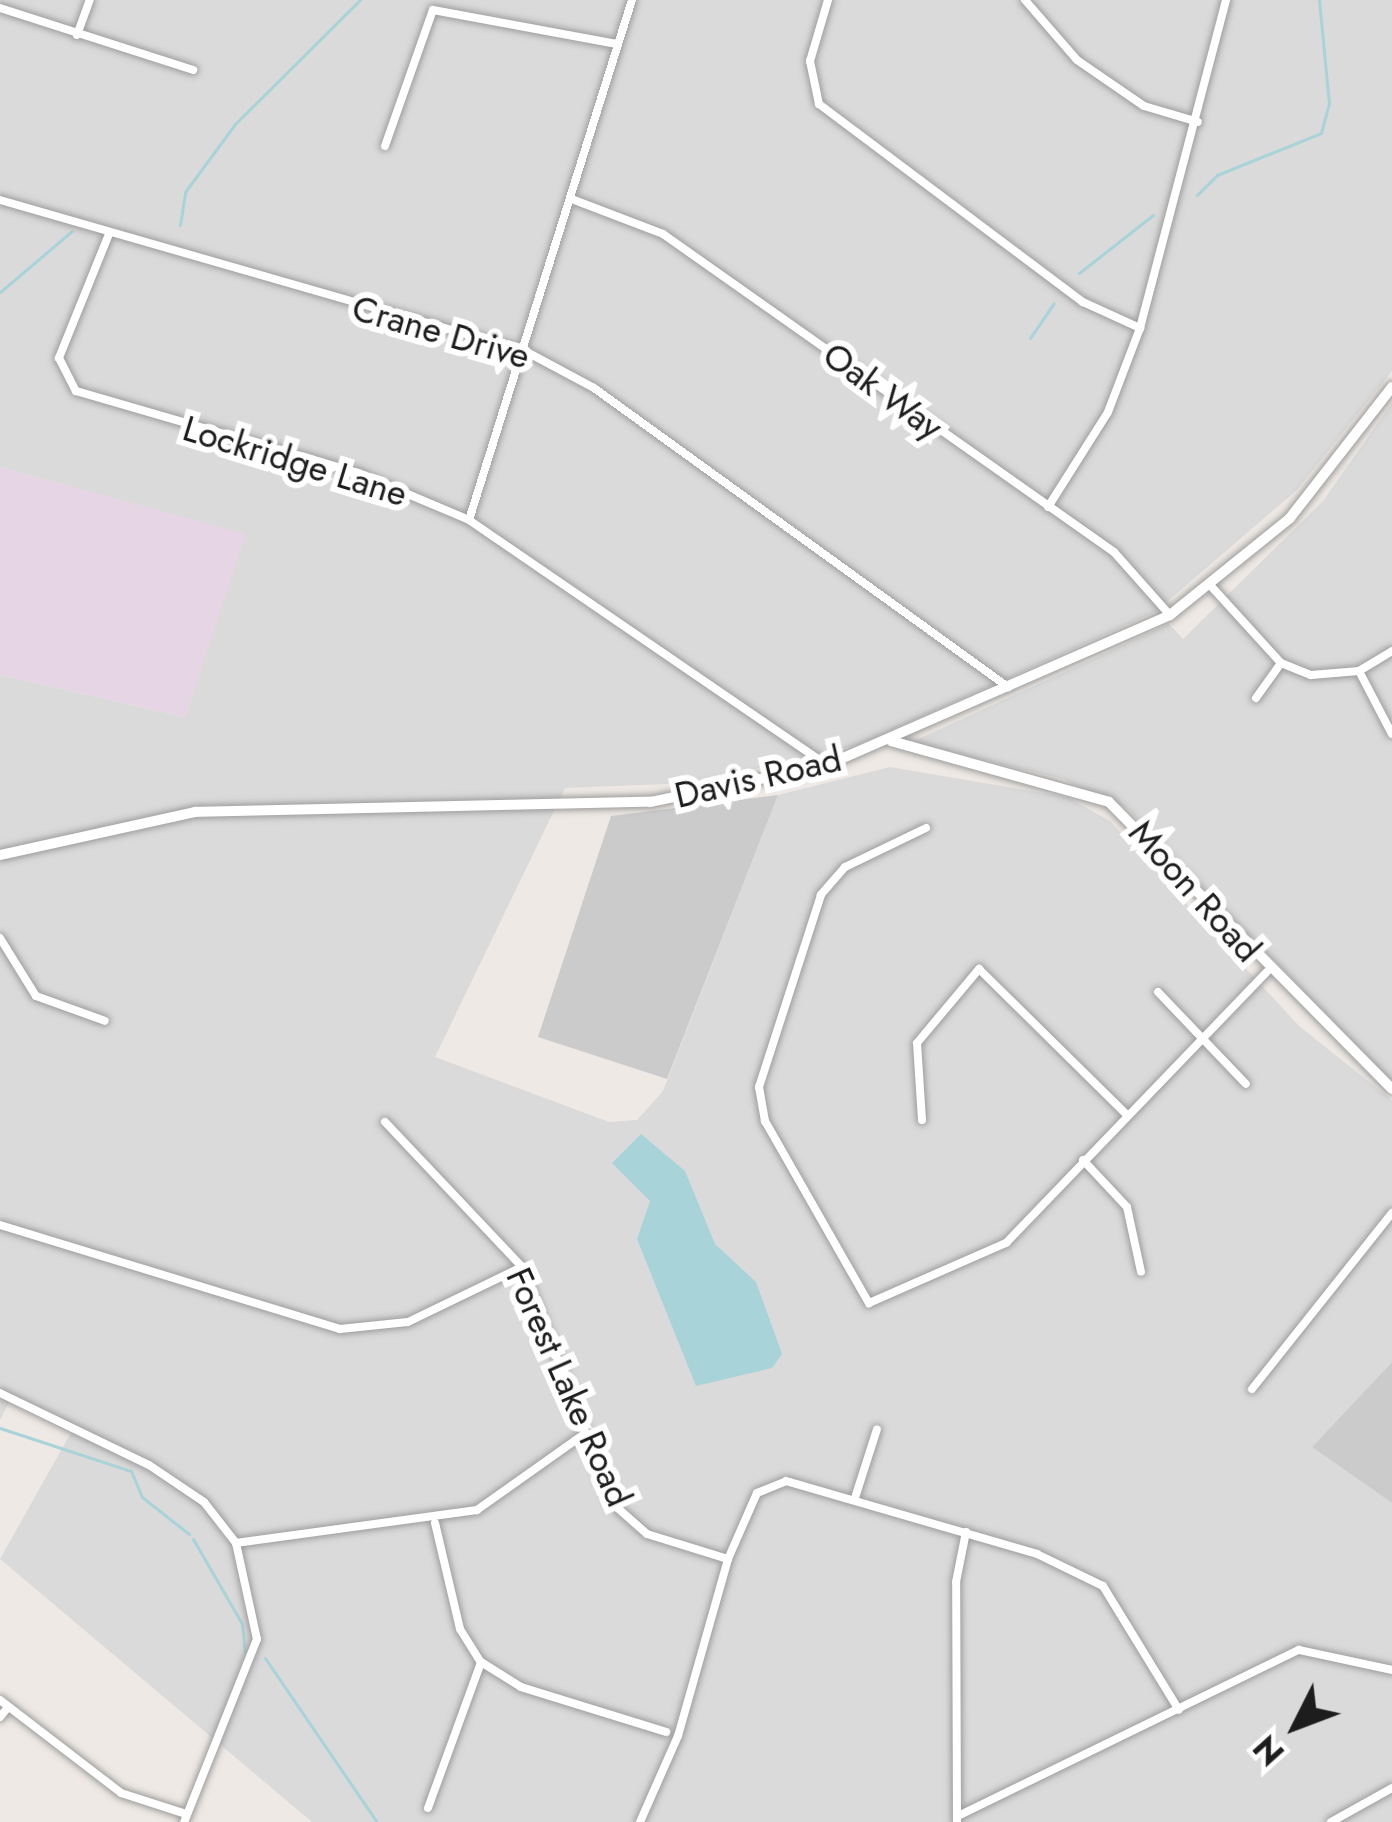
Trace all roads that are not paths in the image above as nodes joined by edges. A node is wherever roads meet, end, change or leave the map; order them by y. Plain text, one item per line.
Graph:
1 (90, 0) edge
2 (632, 0) edge
3 (828, 0) edge
4 (1024, 0) edge
5 (1226, 0) edge
6 (0, 8) edge
7 (77, 35) junction
8 (617, 44) junction
9 (193, 70) dead end
10 (1198, 122) junction
11 (385, 146) dead end
12 (0, 200) edge
13 (574, 200) junction
14 (110, 234) junction
15 (1140, 328) junction
16 (525, 352) junction
17 (1392, 387) edge
18 (1048, 507) junction
19 (469, 520) junction
20 (1210, 586) junction
21 (1171, 615) junction
22 (1392, 651) edge
23 (1281, 663) junction
24 (1360, 671) junction
25 (1010, 688) junction
26 (1256, 698) dead end
27 (1392, 734) edge
28 (890, 741) junction
29 (827, 765) junction
30 (926, 828) dead end
31 (0, 855) edge
32 (0, 938) edge
33 (1267, 972) junction
34 (1157, 992) dead end
35 (105, 1021) dead end
36 (1201, 1037) junction
37 (1246, 1084) dead end
38 (1392, 1089) edge
39 (1126, 1114) junction
40 (922, 1120) dead end
41 (386, 1122) dead end
42 (1083, 1160) junction
43 (1392, 1213) edge
44 (0, 1225) edge
45 (522, 1267) junction
46 (1141, 1272) dead end
47 (1252, 1389) dead end
48 (0, 1393) edge
49 (877, 1429) dead end
50 (583, 1436) junction
51 (855, 1498) junction
52 (435, 1523) junction
53 (967, 1532) junction
54 (236, 1544) junction
55 (728, 1559) junction
56 (481, 1661) junction
57 (1392, 1670) edge
58 (4, 1704) edge
59 (1179, 1710) junction
60 (0, 1717) edge
61 (676, 1722) junction
62 (666, 1732) junction
63 (667, 1750) junction
64 (1392, 1787) edge
65 (428, 1808) dead end
66 (185, 1818) edge
67 (958, 1819) edge
68 (640, 1822) edge
69 (1331, 1822) edge

1 - 7 street
2 - 8 street
3 - 15 street
4 - 10 street
5 - 10 street
6 - 7 street
7 - 9 street
8 - 11 street
8 - 13 street
10 - 15 street
12 - 14 street, Crane Drive
13 - 16 street
13 - 18 street, Oak Way
14 - 16 street, Crane Drive
14 - 19 street, Lockridge Lane
15 - 18 street
16 - 19 street
16 - 25 street, Crane Drive
17 - 20 street, Davis Road
18 - 21 street, Oak Way
19 - 29 street, Lockridge Lane
20 - 21 street, Davis Road
20 - 23 street
21 - 25 street, Davis Road
22 - 24 street
23 - 24 street
23 - 26 street
24 - 27 street
25 - 28 street, Davis Road
28 - 29 street, Davis Road
28 - 33 street, Moon Road
29 - 31 street, Davis Road
30 - 42 street
32 - 35 street
33 - 36 street
33 - 38 street, Moon Road
34 - 36 street
36 - 37 street
36 - 39 street
39 - 40 street
39 - 42 street
41 - 45 street, Forest Lake Road
42 - 46 street
43 - 47 street
44 - 45 street
45 - 50 street, Forest Lake Road
48 - 54 street
49 - 51 street
50 - 52 street
50 - 55 street, Forest Lake Road
51 - 53 street
51 - 55 street
52 - 54 street
52 - 56 street
53 - 59 street
53 - 67 street
54 - 66 street
55 - 61 street
56 - 62 street
56 - 65 street
57 - 59 street
58 - 60 street
58 - 66 street
59 - 67 street
61 - 62 street
61 - 63 street
62 - 63 street
63 - 68 street
64 - 69 street

